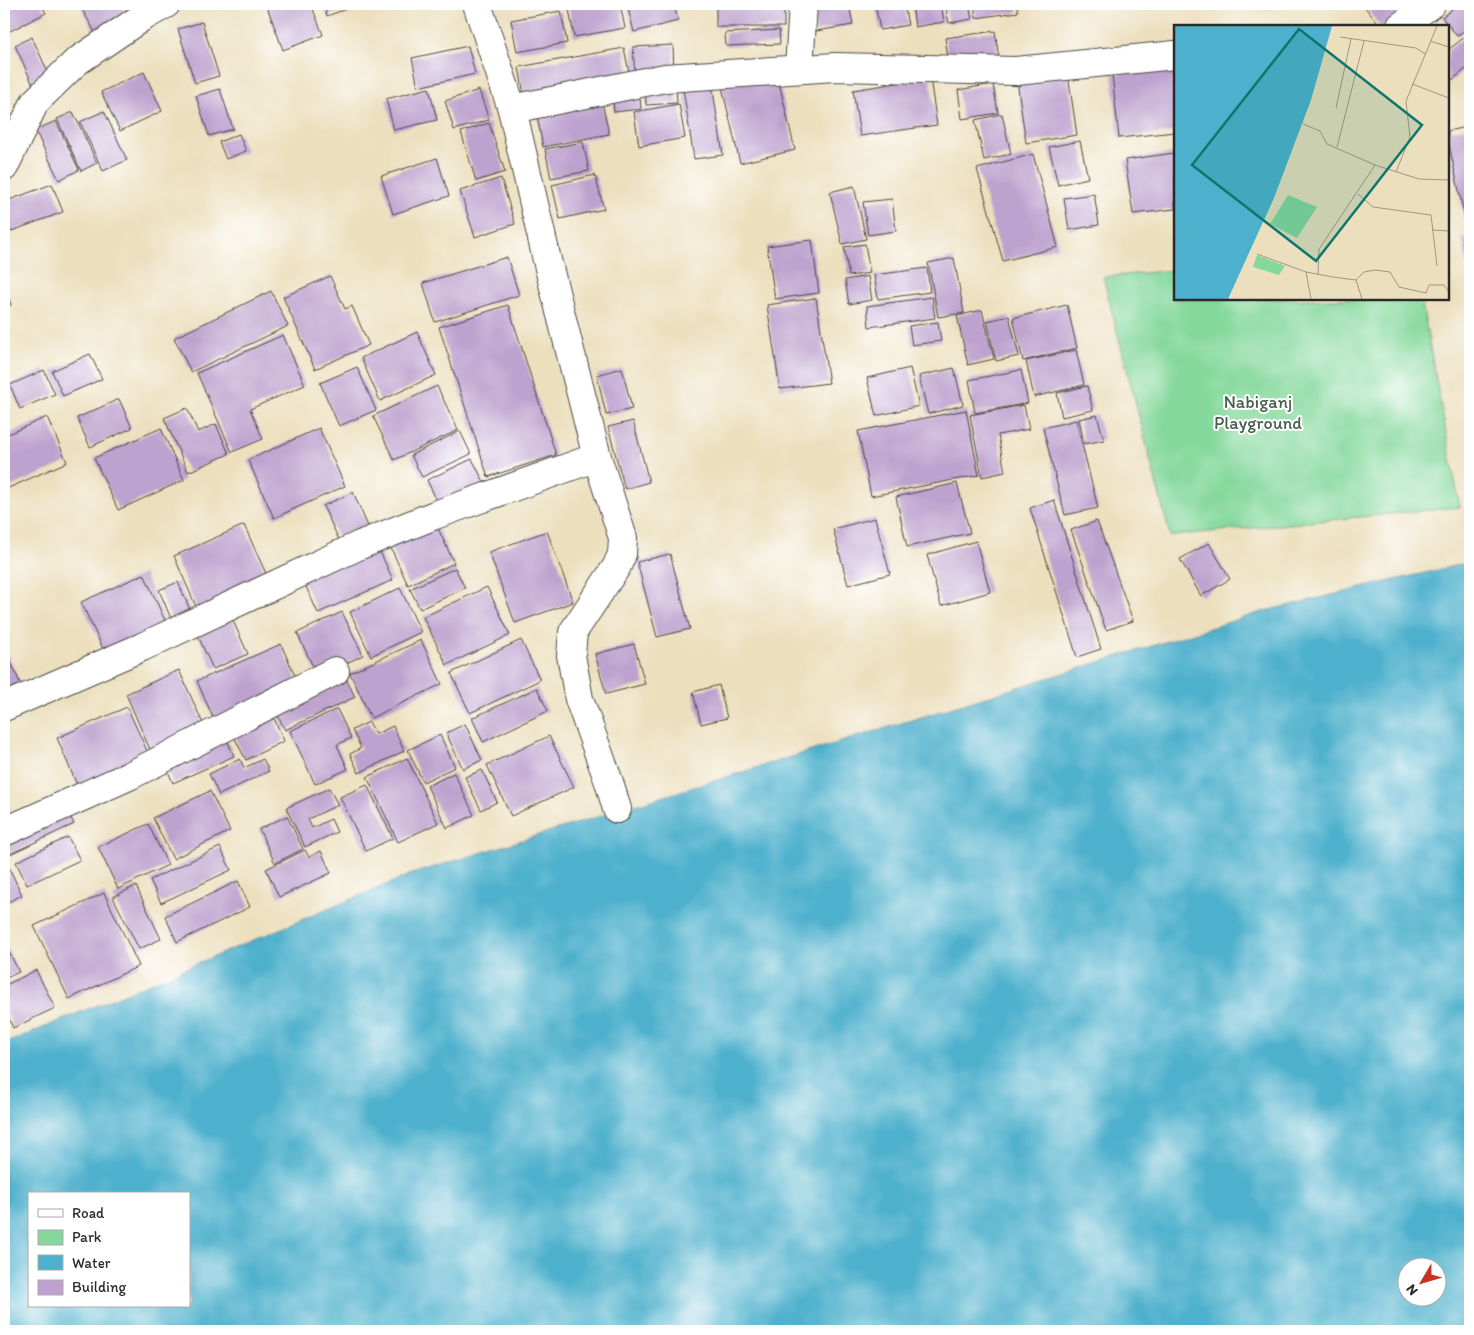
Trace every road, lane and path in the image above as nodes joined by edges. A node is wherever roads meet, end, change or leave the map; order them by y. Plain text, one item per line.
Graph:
1 (166, 4) edge
2 (477, 4) edge
3 (803, 4) edge
4 (1431, 4) edge
5 (1402, 25) edge
6 (1174, 55) edge
7 (799, 68) junction
8 (512, 109) junction
9 (4, 167) edge
10 (597, 456) junction
11 (335, 671) dead end
12 (4, 707) edge
13 (617, 809) dead end
14 (4, 832) edge

1 - 9 street
2 - 8 street
3 - 7 street
4 - 5 street
6 - 7 street
7 - 8 street
8 - 10 street
10 - 12 street
10 - 13 street
11 - 14 street

